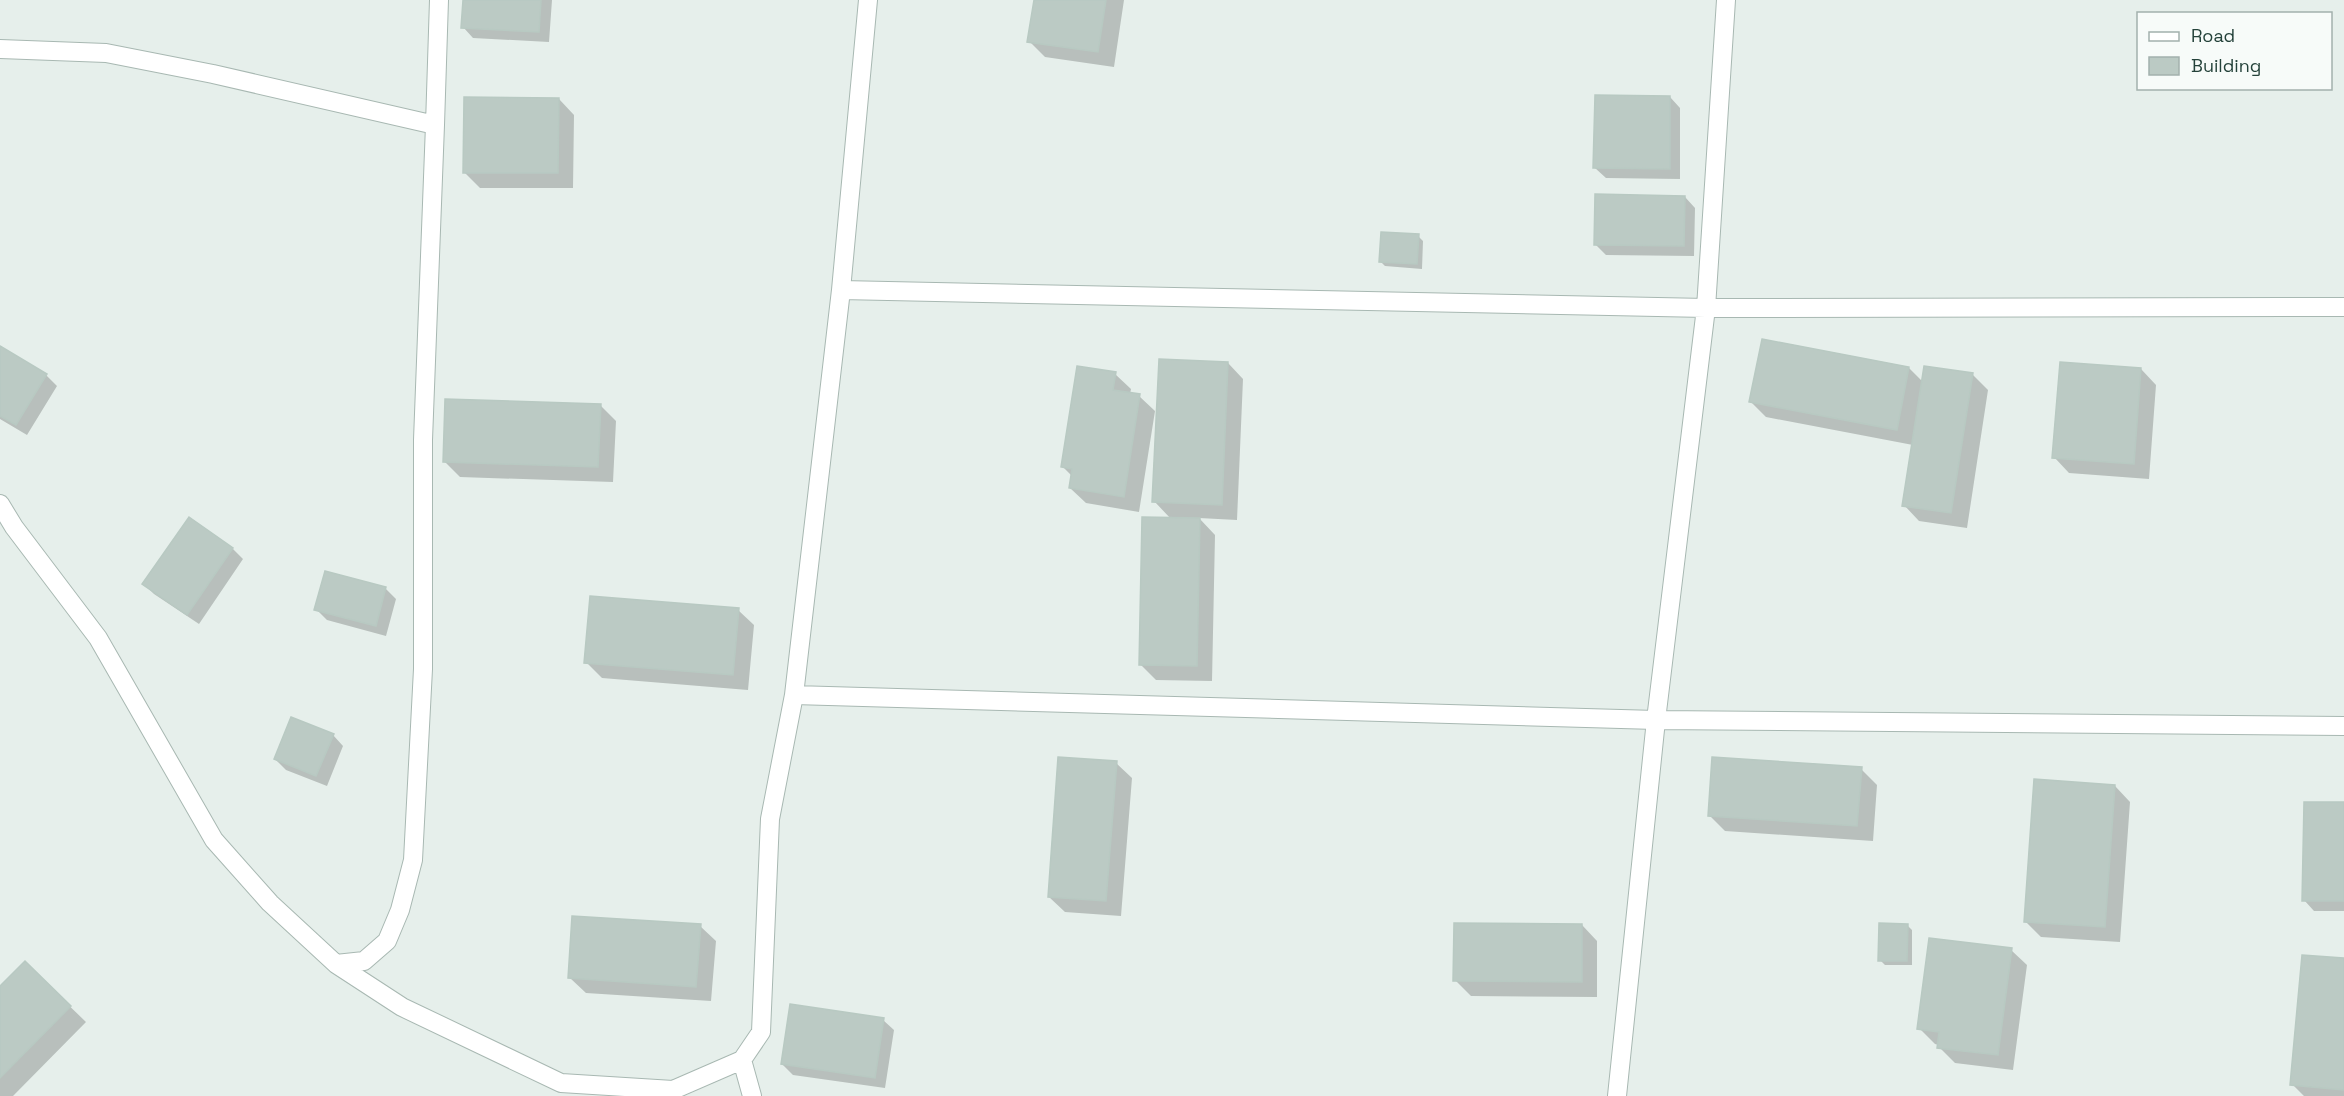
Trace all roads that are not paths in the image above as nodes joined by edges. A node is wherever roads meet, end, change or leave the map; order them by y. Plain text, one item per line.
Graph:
1 (440, 0) edge
2 (868, 0) edge
3 (1726, 0) edge
4 (0, 49) edge
5 (435, 125) junction
6 (841, 290) junction
7 (2344, 307) edge
8 (1706, 308) junction
9 (0, 504) edge
10 (794, 695) junction
11 (1656, 720) junction
12 (2344, 726) edge
13 (336, 964) junction
14 (742, 1060) junction
15 (752, 1096) edge
16 (1617, 1096) edge

1 - 5 street
2 - 6 street
3 - 8 street
4 - 5 street
5 - 13 street
6 - 8 street
6 - 10 street
7 - 8 street
8 - 11 street
9 - 13 street
10 - 11 street
10 - 14 street
11 - 12 street
11 - 16 street
13 - 14 street
14 - 15 street

